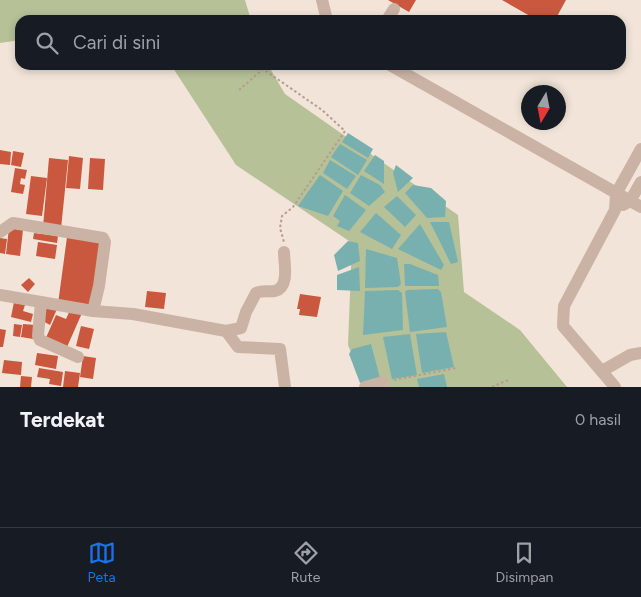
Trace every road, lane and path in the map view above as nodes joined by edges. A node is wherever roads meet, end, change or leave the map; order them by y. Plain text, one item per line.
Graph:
1 (322, 0) edge
2 (325, 15) edge
3 (262, 70) edge
4 (267, 70) edge
5 (399, 70) edge
6 (239, 90) dead end
7 (641, 149) edge
8 (641, 182) edge
9 (616, 194) junction
10 (635, 204) edge
11 (615, 210) junction
12 (0, 232) edge
13 (284, 252) joint
14 (0, 295) edge
15 (41, 302) junction
16 (93, 311) junction
17 (226, 331) junction
18 (641, 353) edge
19 (78, 357) dead end
20 (456, 368) dead end
21 (602, 372) junction
22 (508, 380) dead end
23 (383, 382) joint
24 (285, 387) edge
25 (365, 387) edge
26 (492, 387) edge
27 (615, 387) edge

1 - 2 street
3 - 6 path
4 - 13 path
5 - 9 street
7 - 9 street
8 - 10 street
9 - 10 street
9 - 11 street
10 - 11 street
11 - 21 street
12 - 16 street
13 - 17 street
14 - 15 street
15 - 16 street
15 - 19 street
16 - 17 street
17 - 24 street
18 - 21 street
20 - 23 path
21 - 27 street
22 - 26 path
23 - 25 street

